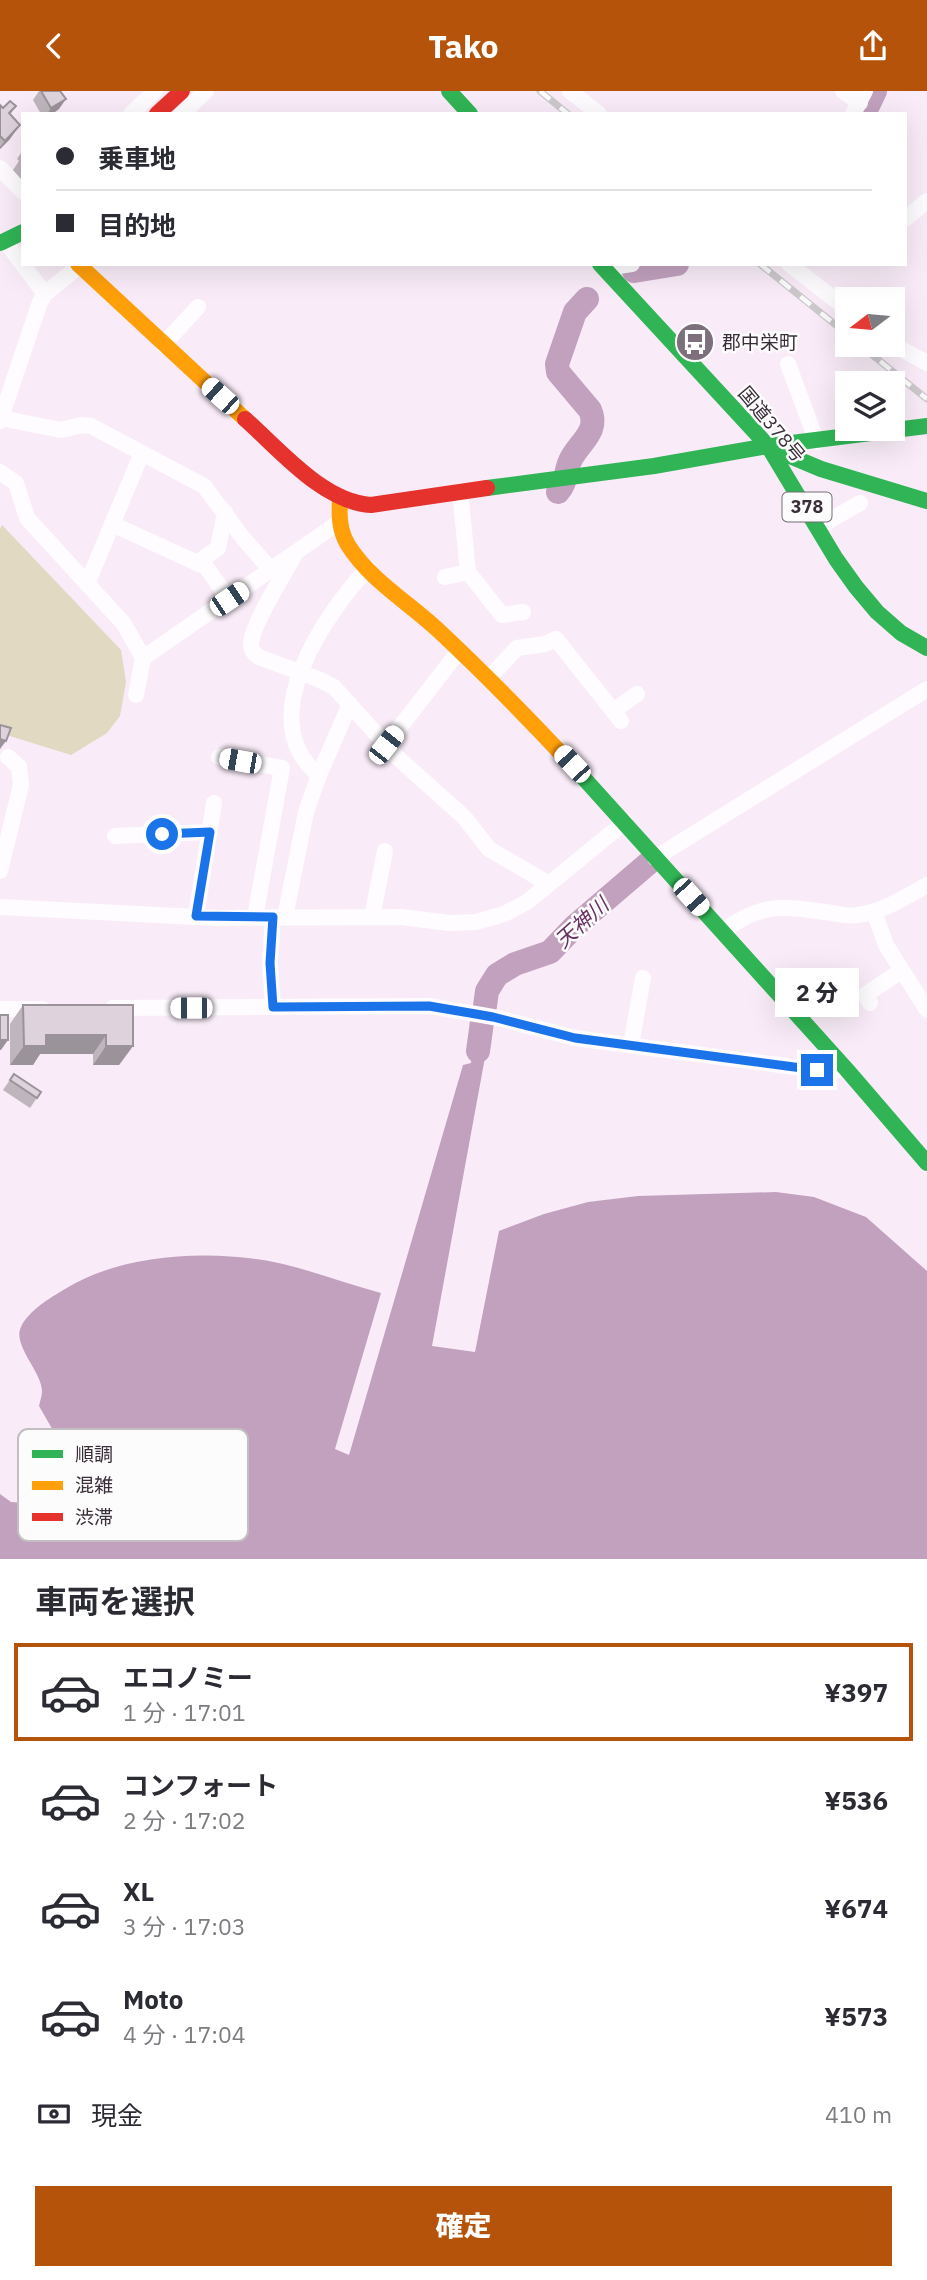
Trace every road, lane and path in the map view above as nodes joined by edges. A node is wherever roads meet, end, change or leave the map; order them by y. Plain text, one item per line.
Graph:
1 (155, 91) edge
2 (181, 91) edge
3 (206, 91) edge
4 (449, 91) edge
5 (844, 91) edge
6 (583, 93) edge
7 (860, 102) edge
8 (133, 112) edge
9 (160, 112) edge
10 (183, 112) edge
11 (468, 112) edge
12 (597, 112) edge
13 (0, 168) edge
14 (21, 190) edge
15 (927, 201) edge
16 (907, 217) edge
17 (21, 233) edge
18 (3, 242) edge
19 (21, 264) edge
20 (22, 266) edge
21 (77, 266) edge
22 (79, 266) edge
23 (602, 266) edge
24 (792, 266) edge
25 (45, 294) junction
26 (835, 300) edge
27 (198, 307) dead end
28 (163, 345) junction
29 (905, 351) edge
30 (927, 363) edge
31 (788, 364) dead end
32 (1, 419) edge
33 (927, 426) edge
34 (817, 442) junction
35 (768, 446) junction
36 (142, 453) junction
37 (0, 472) edge
38 (460, 491) junction
39 (340, 498) junction
40 (927, 501) edge
41 (860, 503) dead end
42 (225, 512) junction
43 (338, 523) junction
44 (112, 524) junction
45 (818, 527) junction
46 (295, 554) junction
47 (197, 563) junction
48 (368, 568) junction
49 (271, 570) junction
50 (468, 572) junction
51 (445, 577) dead end
52 (87, 584) junction
53 (229, 599) junction
54 (523, 612) dead end
55 (927, 648) edge
56 (459, 651) junction
57 (143, 658) junction
58 (300, 672) junction
59 (488, 679) junction
60 (927, 689) edge
61 (637, 694) dead end
62 (136, 695) dead end
63 (350, 704) junction
64 (386, 745) junction
65 (8, 757) dead end
66 (219, 757) dead end
67 (319, 775) junction
68 (214, 803) dead end
69 (625, 822) junction
70 (210, 832) junction
71 (114, 836) dead end
72 (385, 851) dead end
73 (655, 858) junction
74 (0, 871) edge
75 (549, 884) junction
76 (927, 885) edge
77 (0, 907) edge
78 (874, 912) junction
79 (196, 916) junction
80 (255, 917) junction
81 (279, 917) junction
82 (372, 917) junction
83 (722, 932) junction
84 (901, 971) junction
85 (643, 978) dead end
86 (870, 1003) dead end
87 (273, 1007) junction
88 (0, 1009) edge
89 (56, 1009) edge
90 (96, 1009) edge
91 (927, 1010) edge
92 (631, 1045) junction
93 (847, 1070) junction
94 (927, 1163) edge

1 - 8 street
2 - 9 main road
3 - 10 street
4 - 11 main road
5 - 7 street
6 - 12 street
13 - 14 street
15 - 16 street
17 - 18 main road
18 - 19 street
20 - 25 street
21 - 25 street
22 - 28 main road
23 - 35 main road, 国道378号 / 378
24 - 26 street
25 - 32 street
27 - 28 street
28 - 39 main road
29 - 30 street
31 - 34 street
32 - 36 street
33 - 34 main road
34 - 35 main road
35 - 38 main road
35 - 40 main road
35 - 45 main road, 国道378号 / 378
36 - 42 street
36 - 44 street
37 - 52 street
38 - 39 main road
38 - 50 street
39 - 43 main road
41 - 45 street
42 - 47 street
42 - 49 street
43 - 46 street
43 - 48 main road
44 - 47 street
44 - 52 street
45 - 55 main road, 国道378号 / 378
46 - 49 street
46 - 58 street
47 - 53 street
48 - 56 main road
48 - 58 street
49 - 53 street
50 - 51 street
50 - 54 street
52 - 57 street
53 - 57 street
56 - 59 main road
56 - 64 street
57 - 62 street
58 - 63 street
58 - 67 street
59 - 61 street
59 - 69 main road
60 - 73 street
63 - 64 street
63 - 67 street
64 - 75 street
65 - 74 street
66 - 80 street
67 - 81 street
68 - 70 street
69 - 73 main road
69 - 75 street
70 - 71 street
70 - 79 street
72 - 82 street
73 - 83 main road
75 - 82 street
76 - 78 street
77 - 79 street
78 - 83 street
78 - 84 street
79 - 80 street
80 - 81 street
81 - 82 street
81 - 87 street
83 - 93 main road
84 - 86 street
84 - 91 street
85 - 92 street
87 - 90 street
87 - 92 street
88 - 89 street
92 - 93 street
93 - 94 main road

